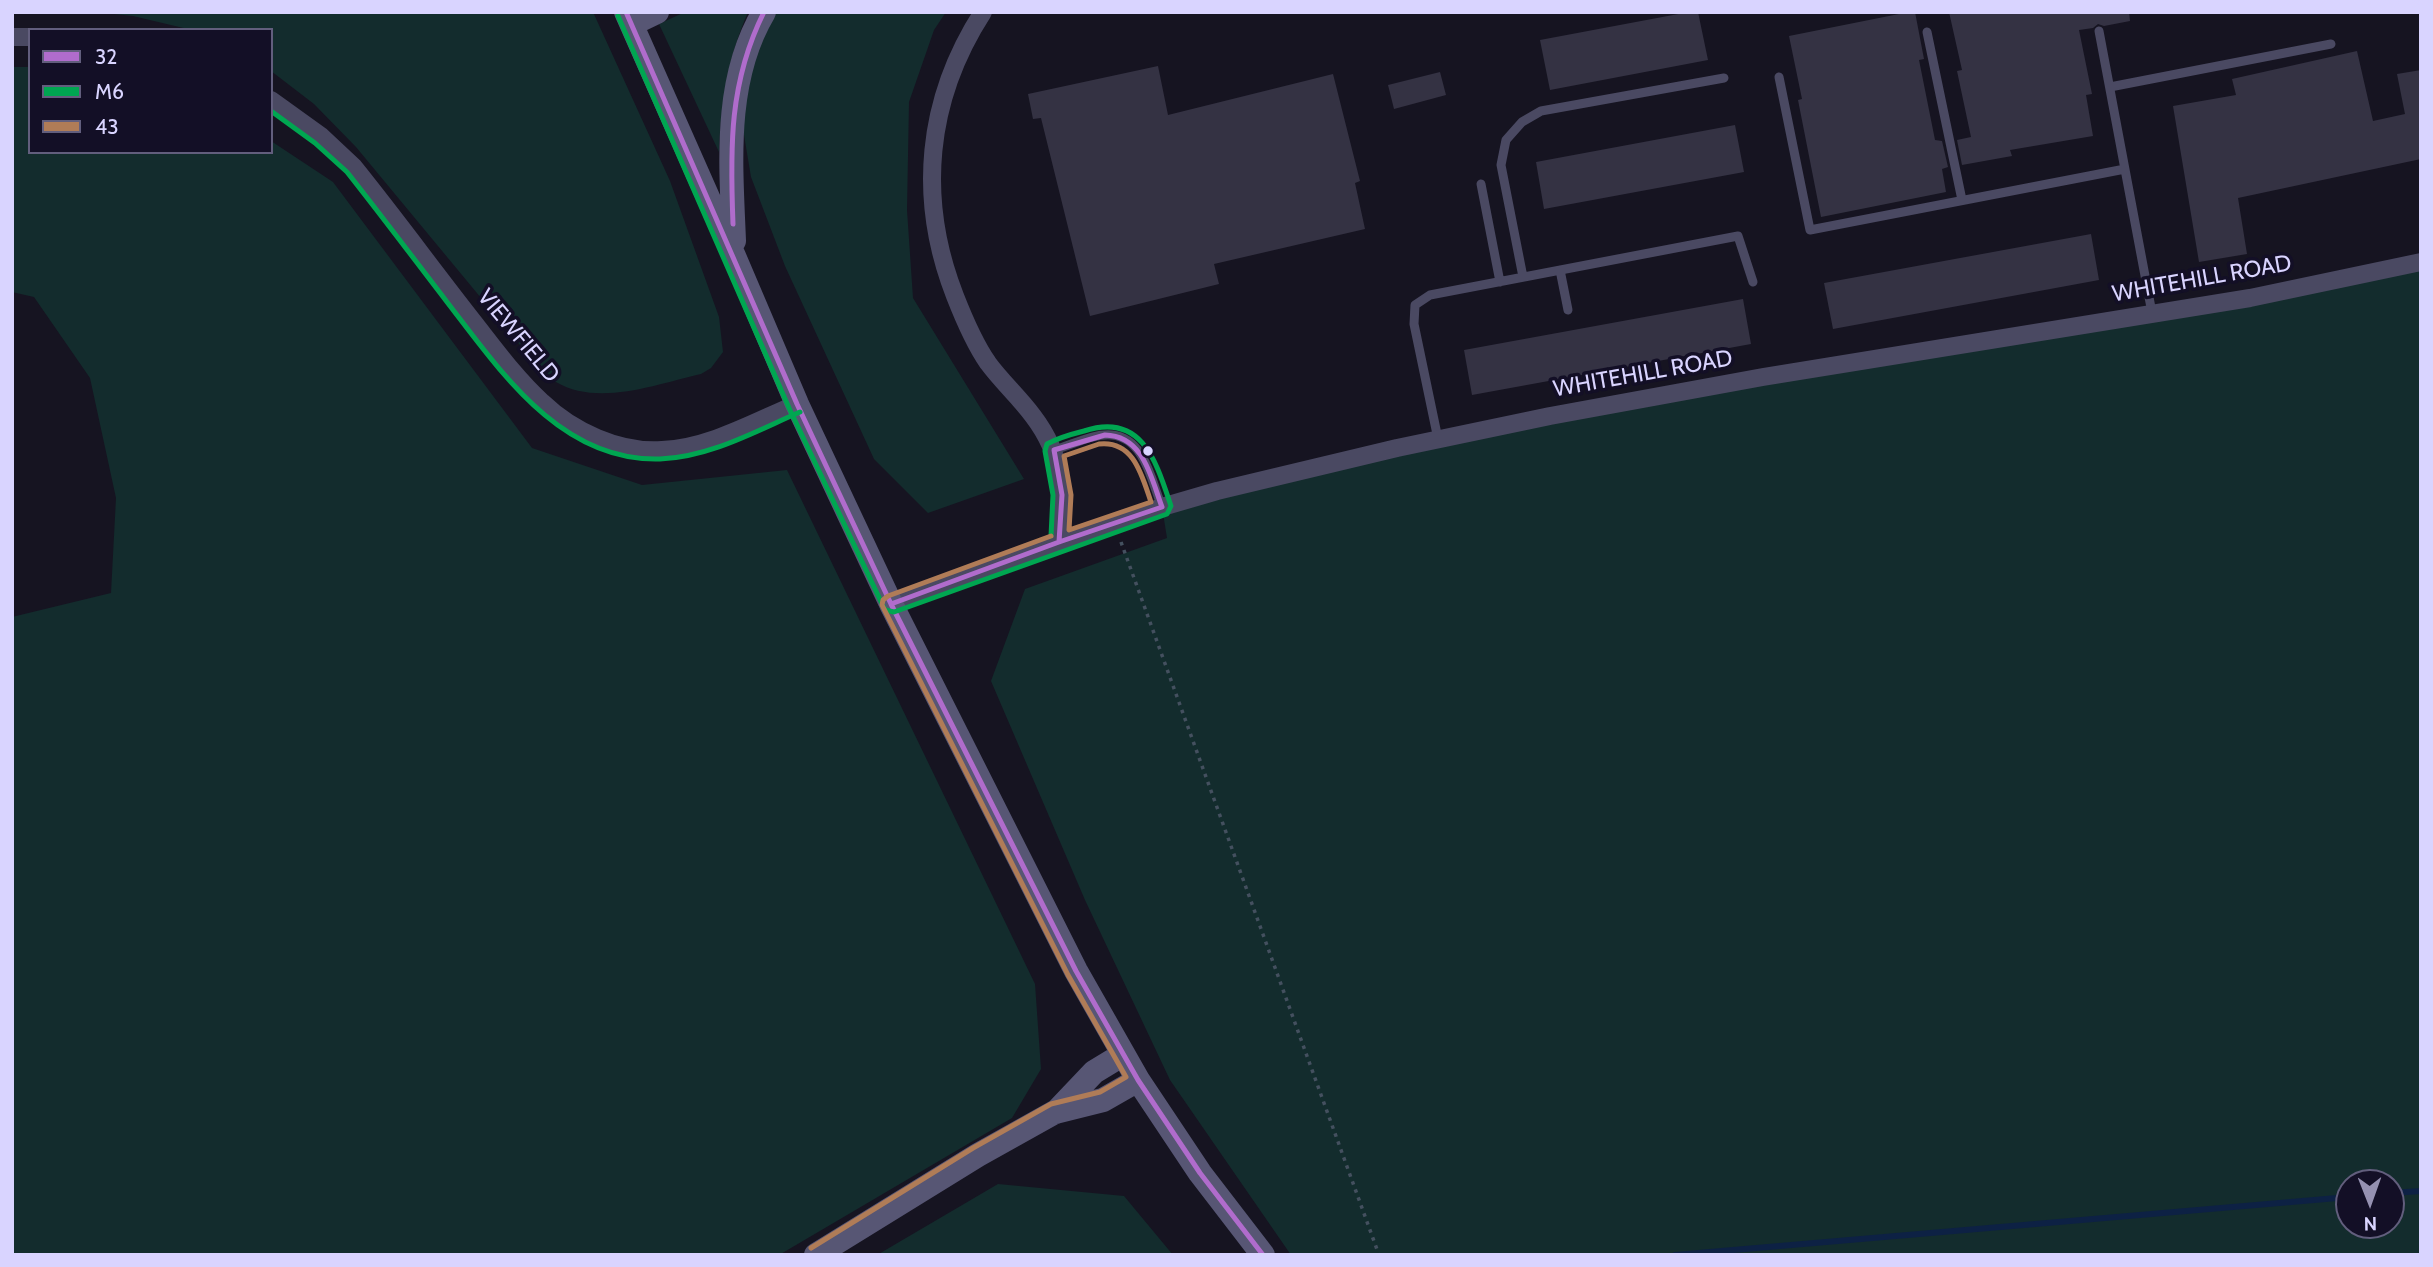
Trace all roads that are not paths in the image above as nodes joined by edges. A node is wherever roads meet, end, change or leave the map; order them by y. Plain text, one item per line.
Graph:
1 (657, 12) edge
2 (764, 12) edge
3 (984, 12) edge
4 (629, 18) edge
5 (2099, 31) dead end
6 (1927, 32) dead end
7 (2331, 44) dead end
8 (1779, 77) dead end
9 (1724, 78) dead end
10 (2110, 87) junction
11 (273, 101) edge
12 (2125, 169) junction
13 (1481, 184) dead end
14 (1962, 200) junction
15 (734, 256) junction
16 (2421, 262) edge
17 (1560, 270) junction
18 (1523, 277) junction
19 (1500, 282) junction
20 (1753, 282) dead end
21 (1568, 310) dead end
22 (2152, 313) junction
23 (797, 404) junction
24 (1438, 439) junction
25 (1054, 450) junction
26 (1162, 507) junction
27 (1059, 542) junction
28 (891, 604) junction
29 (1122, 1055) junction
30 (1138, 1080) junction
31 (1055, 1112) junction
32 (816, 1255) edge
33 (1263, 1255) edge

1 - 4 street
2 - 15 street
3 - 25 street
4 - 15 street
5 - 10 lane
6 - 14 lane
7 - 10 lane
8 - 14 lane
9 - 18 lane
10 - 12 lane
11 - 23 street, VIEWFIELD
12 - 14 lane
12 - 22 lane
13 - 19 lane
15 - 23 street
16 - 22 street, WHITEHILL ROAD
17 - 18 lane
17 - 20 lane
17 - 21 lane
18 - 19 lane
19 - 24 lane
22 - 24 street, WHITEHILL ROAD
23 - 28 street
24 - 26 street, WHITEHILL ROAD
25 - 26 lane
25 - 27 street
26 - 27 street, WHITEHILL ROAD
27 - 28 street, WHITEHILL ROAD
28 - 29 street
29 - 30 street
29 - 31 street
30 - 31 street
30 - 33 street
31 - 32 street

